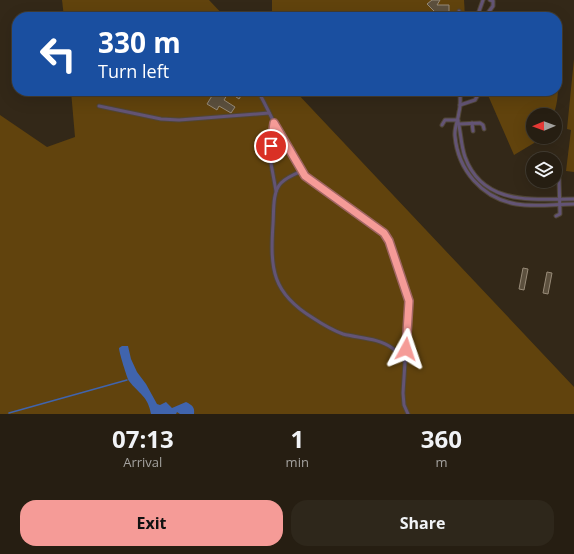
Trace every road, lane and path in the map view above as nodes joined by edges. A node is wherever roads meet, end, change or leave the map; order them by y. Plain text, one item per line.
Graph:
1 (483, 0) edge
2 (490, 0) edge
3 (478, 12) edge
4 (489, 12) edge
5 (260, 96) edge
6 (460, 96) edge
7 (477, 96) edge
8 (460, 105) junction
9 (99, 106) dead end
10 (269, 113) junction
11 (458, 120) junction
12 (274, 123) junction
13 (459, 124) junction
14 (472, 124) junction
15 (442, 125) dead end
16 (484, 130) dead end
17 (473, 131) dead end
18 (302, 171) junction
19 (558, 188) edge
20 (276, 192) junction
21 (560, 199) junction
22 (574, 199) edge
23 (560, 204) junction
24 (574, 204) edge
25 (556, 216) dead end
26 (405, 361) junction
27 (408, 414) edge

1 - 3 lane
2 - 4 lane
5 - 10 lane
6 - 8 lane
7 - 8 lane
8 - 11 lane
9 - 10 lane
10 - 12 lane
11 - 13 lane
11 - 15 lane
11 - 23 lane
12 - 18 lane
12 - 20 lane
13 - 14 lane
13 - 21 lane
14 - 16 lane
14 - 17 lane
18 - 20 lane
18 - 26 lane
19 - 21 lane
20 - 26 lane
21 - 22 lane
21 - 23 lane
23 - 24 lane
23 - 25 lane
26 - 27 lane

